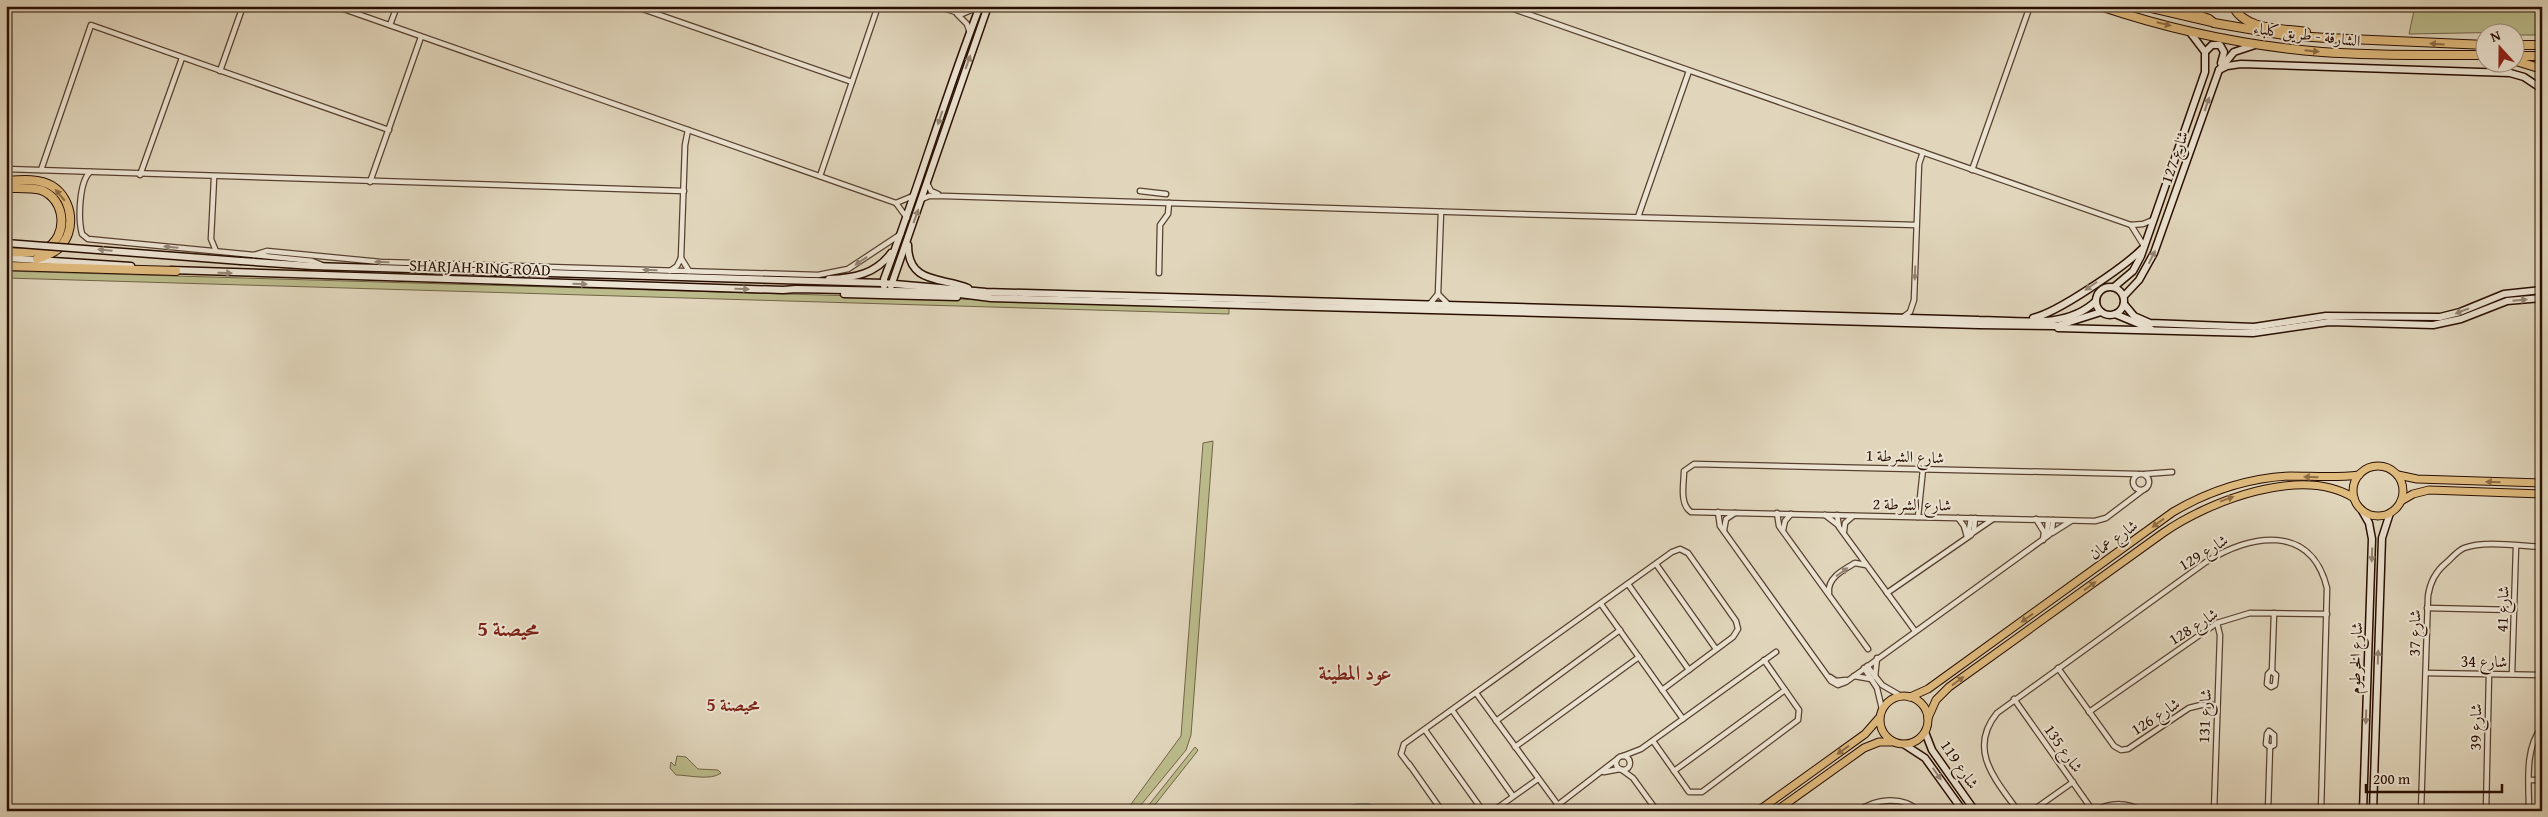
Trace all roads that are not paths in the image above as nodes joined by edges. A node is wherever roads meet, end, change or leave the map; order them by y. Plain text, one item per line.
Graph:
1 (243, 6) edge
2 (335, 6) edge
3 (397, 6) edge
4 (634, 6) edge
5 (878, 6) edge
6 (937, 6) edge
7 (980, 6) edge
8 (988, 6) edge
9 (1504, 6) edge
10 (2030, 6) edge
11 (2100, 6) edge
12 (2141, 6) edge
13 (2173, 6) edge
14 (2233, 6) edge
15 (957, 14) junction
16 (2214, 23) junction
17 (390, 25) junction
18 (2188, 30) junction
19 (970, 33) junction
20 (421, 37) junction
21 (2327, 38) junction
22 (2264, 44) junction
23 (2476, 45) edge
24 (2526, 45) edge
25 (2542, 45) edge
26 (2204, 52) junction
27 (2234, 52) junction
28 (2476, 55) edge
29 (2526, 56) edge
30 (2542, 56) edge
31 (182, 58) junction
32 (2241, 64) junction
33 (2526, 64) edge
34 (2542, 69) edge
35 (2220, 70) junction
36 (220, 71) junction
37 (1689, 71) junction
38 (852, 82) junction
39 (2542, 89) edge
40 (389, 130) junction
41 (688, 130) junction
42 (1923, 152) junction
43 (6, 169) edge
44 (41, 170) junction
45 (1972, 170) junction
46 (90, 172) junction
47 (140, 175) junction
48 (820, 176) junction
49 (214, 178) junction
50 (6, 181) edge
51 (370, 182) junction
52 (927, 183) junction
53 (6, 188) edge
54 (684, 191) junction
55 (1140, 191) dead end
56 (1148, 192) junction
57 (1166, 194) dead end
58 (913, 196) junction
59 (944, 196) junction
60 (922, 199) junction
61 (1148, 202) junction
62 (896, 203) junction
63 (1169, 203) junction
64 (1441, 212) junction
65 (1638, 217) junction
66 (907, 219) junction
67 (2154, 219) junction
68 (1916, 225) junction
69 (2131, 225) junction
70 (902, 233) junction
71 (909, 236) junction
72 (211, 239) junction
73 (899, 240) junction
74 (6, 244) edge
75 (2144, 246) junction
76 (202, 250) junction
77 (216, 251) junction
78 (6, 252) edge
79 (254, 255) junction
80 (6, 258) edge
81 (681, 258) junction
82 (37, 259) junction
83 (323, 265) junction
84 (6, 266) edge
85 (176, 271) junction
86 (670, 271) junction
87 (689, 271) junction
88 (1159, 273) dead end
89 (783, 281) junction
90 (893, 284) junction
91 (2114, 287) junction
92 (885, 288) junction
93 (783, 290) junction
94 (2542, 290) edge
95 (973, 291) junction
96 (1438, 294) junction
97 (991, 298) junction
98 (2542, 298) edge
99 (2124, 300) junction
100 (2096, 301) junction
101 (1429, 305) junction
102 (1449, 306) junction
103 (2101, 312) junction
104 (2115, 314) junction
105 (1902, 318) junction
106 (2024, 320) junction
107 (2051, 326) junction
108 (2161, 331) junction
109 (1920, 469) junction
110 (2172, 472) dead end
111 (2122, 473) junction
112 (2141, 474) junction
113 (2159, 474) junction
114 (2359, 475) junction
115 (2398, 475) junction
116 (2150, 481) junction
117 (2542, 483) edge
118 (2134, 485) junction
119 (2144, 490) junction
120 (2542, 494) edge
121 (2354, 498) junction
122 (2131, 499) junction
123 (2401, 501) junction
124 (1686, 509) joint
125 (2361, 509) junction
126 (1707, 512) junction
127 (1720, 512) junction
128 (1736, 512) junction
129 (1766, 513) junction
130 (2390, 513) junction
131 (1779, 514) junction
132 (1792, 514) junction
133 (1824, 514) junction
134 (1840, 515) junction
135 (1853, 515) junction
136 (1920, 517) junction
137 (1958, 518) junction
138 (1973, 518) junction
139 (1995, 519) junction
140 (2036, 520) junction
141 (2051, 520) junction
142 (2074, 520) junction
143 (1718, 522) junction
144 (1779, 525) junction
145 (1838, 525) junction
146 (1723, 530) junction
147 (1782, 530) junction
148 (1843, 531) junction
149 (1974, 532) junction
150 (2051, 534) junction
151 (1967, 537) junction
152 (2044, 538) junction
153 (2516, 546) junction
154 (2542, 547) edge
155 (1656, 564) junction
156 (1866, 565) junction
157 (1628, 584) junction
158 (1887, 593) junction
159 (1829, 594) junction
160 (1601, 604) junction
161 (2428, 608) junction
162 (2514, 610) junction
163 (2274, 613) junction
164 (2327, 614) junction
165 (2217, 623) junction
166 (1620, 630) junction
167 (1914, 631) junction
168 (1716, 649) junction
169 (1868, 649) dead end
170 (1776, 652) dead end
171 (1639, 657) junction
172 (1877, 658) junction
173 (1764, 660) junction
174 (1866, 667) junction
175 (2058, 668) junction
176 (1689, 670) junction
177 (2272, 671) dead end
178 (2426, 673) junction
179 (2489, 674) junction
180 (2512, 674) junction
181 (2542, 675) edge
182 (1852, 676) junction
183 (1874, 679) junction
184 (1662, 690) junction
185 (1785, 690) junction
186 (1476, 693) junction
187 (1901, 696) junction
188 (1910, 697) junction
189 (2014, 699) junction
190 (2217, 705) junction
191 (1452, 710) junction
192 (1882, 710) junction
193 (2089, 712) junction
194 (1879, 718) junction
195 (1928, 718) junction
196 (1683, 719) junction
197 (1496, 721) junction
198 (2542, 727) edge
199 (1425, 730) junction
200 (1925, 732) junction
201 (1652, 741) junction
202 (1893, 742) junction
203 (1905, 745) junction
204 (1515, 747) junction
205 (2270, 747) dead end
206 (1641, 749) junction
207 (1623, 756) junction
208 (1616, 760) junction
209 (1629, 764) junction
210 (1621, 770) junction
211 (1674, 771) junction
212 (1600, 773) junction
213 (1538, 779) junction
214 (2529, 780) junction
215 (2542, 780) edge
216 (1635, 781) junction
217 (2073, 782) junction
218 (1513, 796) junction
219 (1558, 805) junction
220 (1442, 811) edge
221 (1483, 811) edge
222 (1493, 811) edge
223 (1550, 811) edge
224 (1657, 811) edge
225 (1758, 811) edge
226 (1776, 811) edge
227 (1858, 811) edge
228 (1919, 811) edge
229 (1963, 811) edge
230 (1975, 811) edge
231 (2018, 811) edge
232 (2032, 811) edge
233 (2094, 811) edge
234 (2142, 811) edge
235 (2214, 811) edge
236 (2268, 811) edge
237 (2321, 811) edge
238 (2363, 811) edge
239 (2373, 811) edge
240 (2421, 811) edge
241 (2486, 811) edge
242 (2528, 811) edge

1 - 36 street
2 - 17 street
3 - 17 street
4 - 38 street
5 - 38 street
6 - 15 street
7 - 15 street
7 - 19 street
52 -> 8 street
9 - 37 street
10 - 45 street
11 -> 18 highway, الشارقة - طريق كلباء
12 - 16 main road
13 - 16 highway
14 - 21 highway
15 - 19 street
16 - 21 highway
17 - 20 street
18 - 22 highway, الشارقة - طريق كلباء
18 - 26 street
19 -> 58 street
20 - 40 street
20 - 41 street
23 -> 21 highway, الشارقة - طريق كلباء
22 - 27 street
22 -> 28 highway, الشارقة - طريق كلباء
24 - 25 highway
26 - 35 street
26 - 67 street, شارع 127
27 - 32 street
27 - 35 street, شارع 127
29 - 30 highway
31 - 36 street
31 - 44 street
31 - 47 street
32 - 35 street
32 - 39 street
33 - 34 highway
99 -> 35 street, شارع 127
36 - 40 street
37 - 42 street
37 - 65 street
38 - 48 street
40 - 51 street
41 - 48 street
41 - 54 street
42 - 45 street
42 - 68 street
43 - 44 street
44 - 46 street
45 - 69 street
46 - 47 street
76 -> 46 street
47 - 49 street
48 - 62 street
49 - 51 street
49 - 72 street
82 -> 50 highway
51 - 54 street
52 - 59 street
52 - 60 street
53 - 78 highway
54 - 81 street
55 - 56 street
56 - 57 street
56 - 61 street
58 - 62 street
58 - 66 street
59 - 60 street
59 - 61 street
71 -> 60 street
61 - 63 street
62 - 66 street
63 - 64 street
63 - 88 street
64 - 65 street
64 - 96 street
65 - 68 street
66 - 70 street
67 - 69 street
67 - 75 street, شارع 127
68 -> 105 street
69 - 75 street
70 - 73 street
70 -> 87 street
71 - 90 street
71 - 95 street
72 - 76 street
72 - 77 street
73 - 89 street
73 - 92 street
83 -> 74 street, bridge
75 - 91 street, شارع 127
75 -> 106 street
76 - 77 street
77 - 79 street
79 - 83 street
86 -> 79 street
80 - 82 street, SHARJAH RING ROAD
81 - 86 street
81 - 87 street
82 - 85 street, SHARJAH RING ROAD
83 - 89 street
84 - 85 highway
85 -> 93 street, SHARJAH RING ROAD
86 - 87 street
89 - 92 street
90 - 92 street
90 - 95 street
91 - 99 street
91 - 100 street
92 - 93 street
92 - 97 street
93 - 97 street
94 -> 99 street
95 - 101 street
96 - 101 street
96 - 102 street
97 - 107 street
108 -> 98 street
99 - 104 street
100 - 103 street
100 - 106 street
101 - 102 street
102 - 105 street
103 - 104 street
103 - 107 street
104 - 108 street
105 - 106 street
107 - 108 street
109 - 111 street, شارع الشرطة 1
109 - 124 street, شارع الشرطة 1
109 - 136 street
110 - 113 street, شارع الشرطة 1
111 - 112 street, شارع الشرطة 1
111 - 118 street
112 - 113 street, شارع الشرطة 1
112 - 116 street
112 - 118 street
113 - 116 street
114 - 115 main road
114 - 121 main road
114 -> 188 main road, شارع عمان
117 -> 115 main road
115 - 123 main road
116 - 119 street
118 - 119 street
118 - 122 street
119 - 122 street, شارع الشرطة 2
120 - 123 main road
121 - 125 main road
195 -> 121 main road, شارع عمان
122 - 142 street, شارع الشرطة 2
123 - 130 main road
124 - 126 street, شارع الشرطة 2
125 - 130 main road
125 -> 238 street, شارع الخرطوم
126 - 127 street, شارع الشرطة 2
126 - 143 street
127 - 128 street, شارع الشرطة 2
127 - 143 street
127 - 146 street
128 - 129 street, شارع الشرطة 2
128 - 146 street
129 - 131 street, شارع الشرطة 2
129 - 144 street
239 -> 130 street, شارع الخرطوم
131 - 132 street, شارع الشرطة 2
131 - 144 street
131 - 147 street
132 - 133 street, شارع الشرطة 2
132 - 147 street
133 - 134 street, شارع الشرطة 2
133 - 145 street
134 - 135 street, شارع الشرطة 2
134 - 145 street
134 - 148 street
135 - 136 street, شارع الشرطة 2
135 - 148 street
136 - 137 street, شارع الشرطة 2
137 - 138 street, شارع الشرطة 2
137 - 151 street
138 - 139 street, شارع الشرطة 2
138 - 149 street
138 - 151 street
139 - 140 street, شارع الشرطة 2
139 - 149 street
140 - 141 street, شارع الشرطة 2
140 - 152 street
141 - 142 street, شارع الشرطة 2
141 - 150 street
141 - 152 street
142 - 150 street
143 - 146 street
144 - 147 street
145 - 148 street
146 - 182 street
147 - 159 street
148 - 156 street
149 - 151 street
150 - 152 street
151 - 158 street
152 - 167 street
153 - 154 street, شارع 37
153 - 161 street, شارع 37
153 - 162 street, شارع 41
155 - 157 street
155 - 168 street
155 - 168 street
156 - 158 street
159 -> 156 street
157 - 160 street
157 - 176 street
158 - 167 street
159 - 169 street
160 - 166 street
160 - 186 street
161 - 162 street
161 - 178 street, شارع 37
162 - 180 street, شارع 41
163 - 164 street, شارع 128
163 - 165 street, شارع 128
163 - 177 street
164 - 175 street, شارع 129
164 - 237 street, شارع 129
165 - 190 street, شارع 131
165 - 193 street, شارع 128
166 - 171 street
166 - 197 street
167 - 172 street
168 - 176 street
170 - 173 street
171 - 184 street
171 - 204 street
172 - 174 street
172 - 183 street
173 - 185 street
173 - 196 street
174 - 182 street
174 - 183 street
175 - 189 street, شارع 129
175 - 193 street, شارع 126
176 - 184 street
178 - 179 street, شارع 34
178 - 240 street, شارع 37
179 - 180 street, شارع 34
179 - 241 street, شارع 39
180 - 181 street, شارع 34
182 - 183 street
183 - 187 street
183 - 192 street
184 - 196 street
185 - 211 street
185 - 211 street
186 - 191 street
186 - 197 street
187 - 188 main road
187 - 192 main road
188 - 195 main road
189 - 217 street, شارع 135
189 - 231 street, شارع 129
190 - 193 street, شارع 126
190 - 235 street, شارع 131
191 - 199 street
191 - 218 street
192 - 194 main road
194 - 202 main road
194 -> 225 main road
195 - 200 main road
196 - 201 street
197 - 204 street
198 - 214 street
199 - 220 street
199 - 221 street
200 - 203 main road
200 - 230 street, شارع 119
201 - 206 street
201 - 211 street
202 - 203 main road
202 - 226 main road
203 -> 229 street, شارع 119
204 - 213 street
205 - 236 street
206 - 207 street
206 - 209 street
207 - 208 street
207 - 209 street
208 - 210 street
208 - 212 street
209 - 210 street
209 - 216 street
210 - 212 street
210 - 216 street
212 - 219 street
213 - 218 street
213 - 219 street
214 - 215 street
214 - 242 street
216 - 224 street
217 - 232 street
217 - 233 street, شارع 135
218 - 222 street
219 - 223 street
227 - 228 street
233 - 234 street

